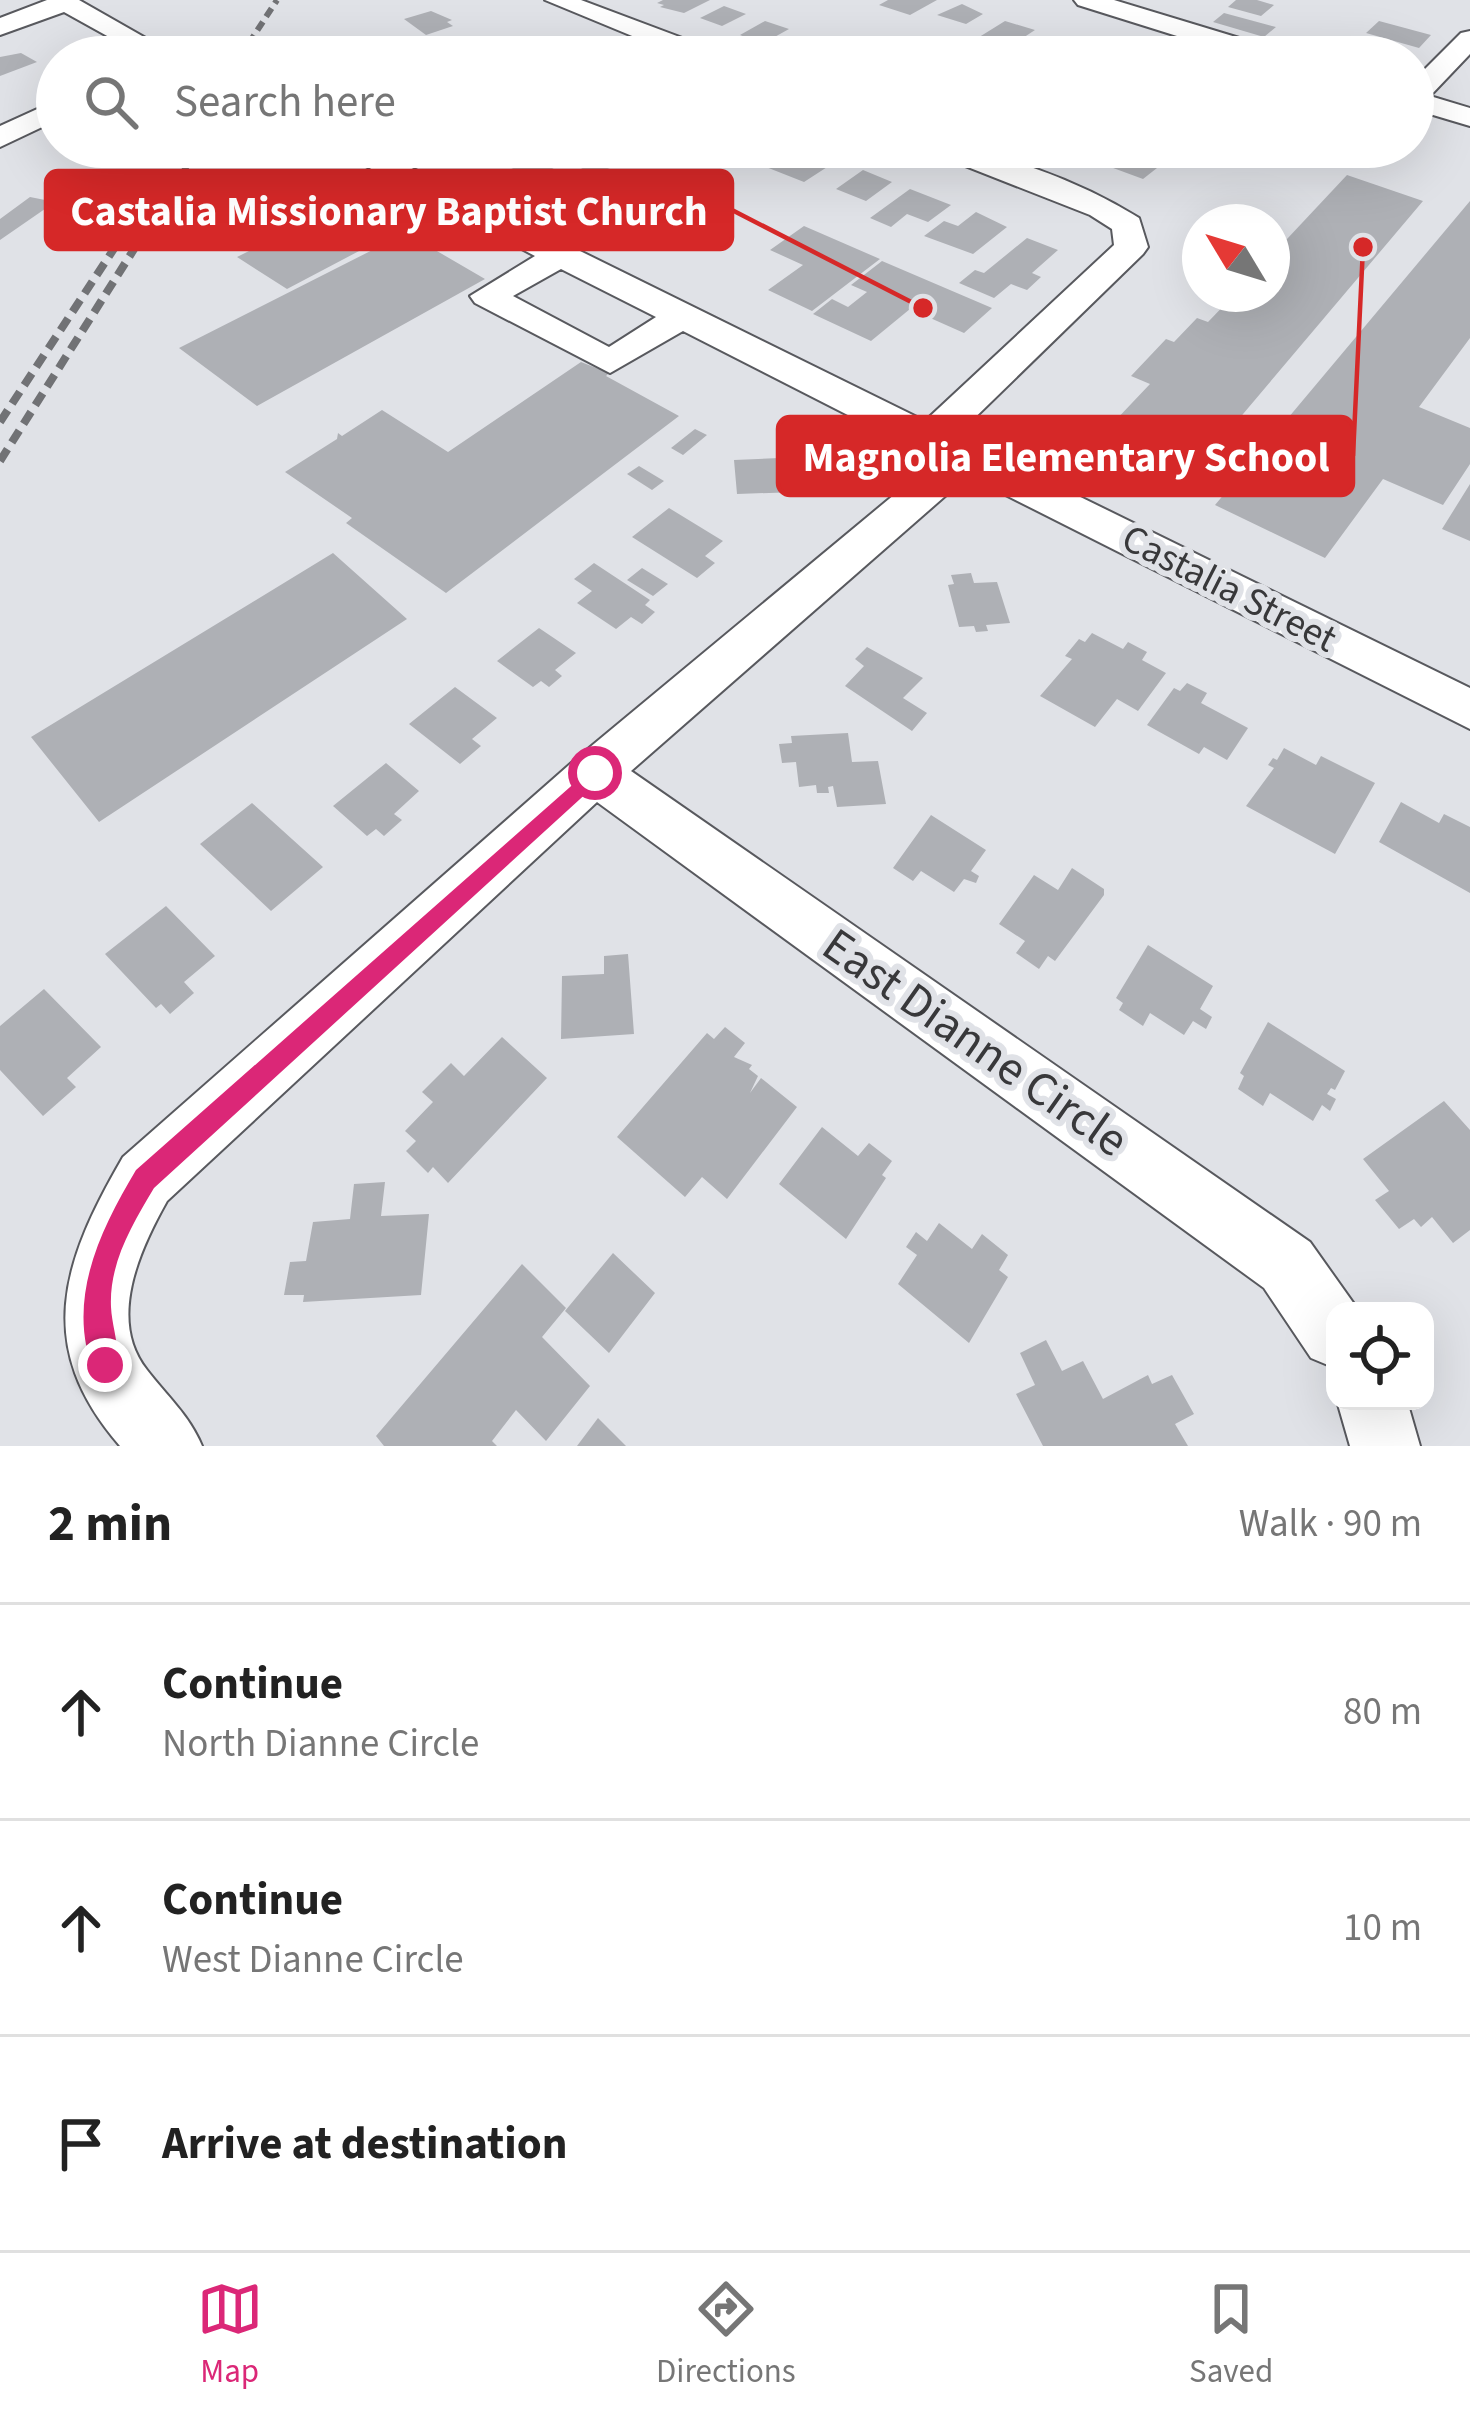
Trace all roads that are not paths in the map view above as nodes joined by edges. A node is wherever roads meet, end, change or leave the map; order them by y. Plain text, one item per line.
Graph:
1 (558, 0) edge
2 (1087, 0) edge
3 (1174, 0) edge
4 (63, 1) edge
5 (1147, 19) junction
6 (0, 27) edge
7 (127, 36) edge
8 (652, 36) edge
9 (1203, 36) edge
10 (1470, 39) edge
11 (1434, 76) edge
12 (1434, 105) edge
13 (1470, 117) edge
14 (36, 120) edge
15 (0, 138) edge
16 (387, 168) edge
17 (997, 168) edge
18 (561, 255) junction
19 (683, 316) junction
20 (947, 448) junction
21 (1470, 710) edge
22 (595, 773) junction
23 (1326, 1321) edge
24 (167, 1446) edge

1 - 8 street
2 - 5 street
3 - 5 street
4 - 6 street
4 - 7 street
5 - 9 street
10 - 11 street
12 - 13 street
14 - 15 street
16 - 18 street, Castalia Street
17 - 20 street
18 - 19 street, Castalia Street
18 - 19 street
19 - 20 street, Castalia Street
20 - 21 street, Castalia Street
20 - 22 street
22 - 23 street, East Dianne Circle
22 - 24 street

